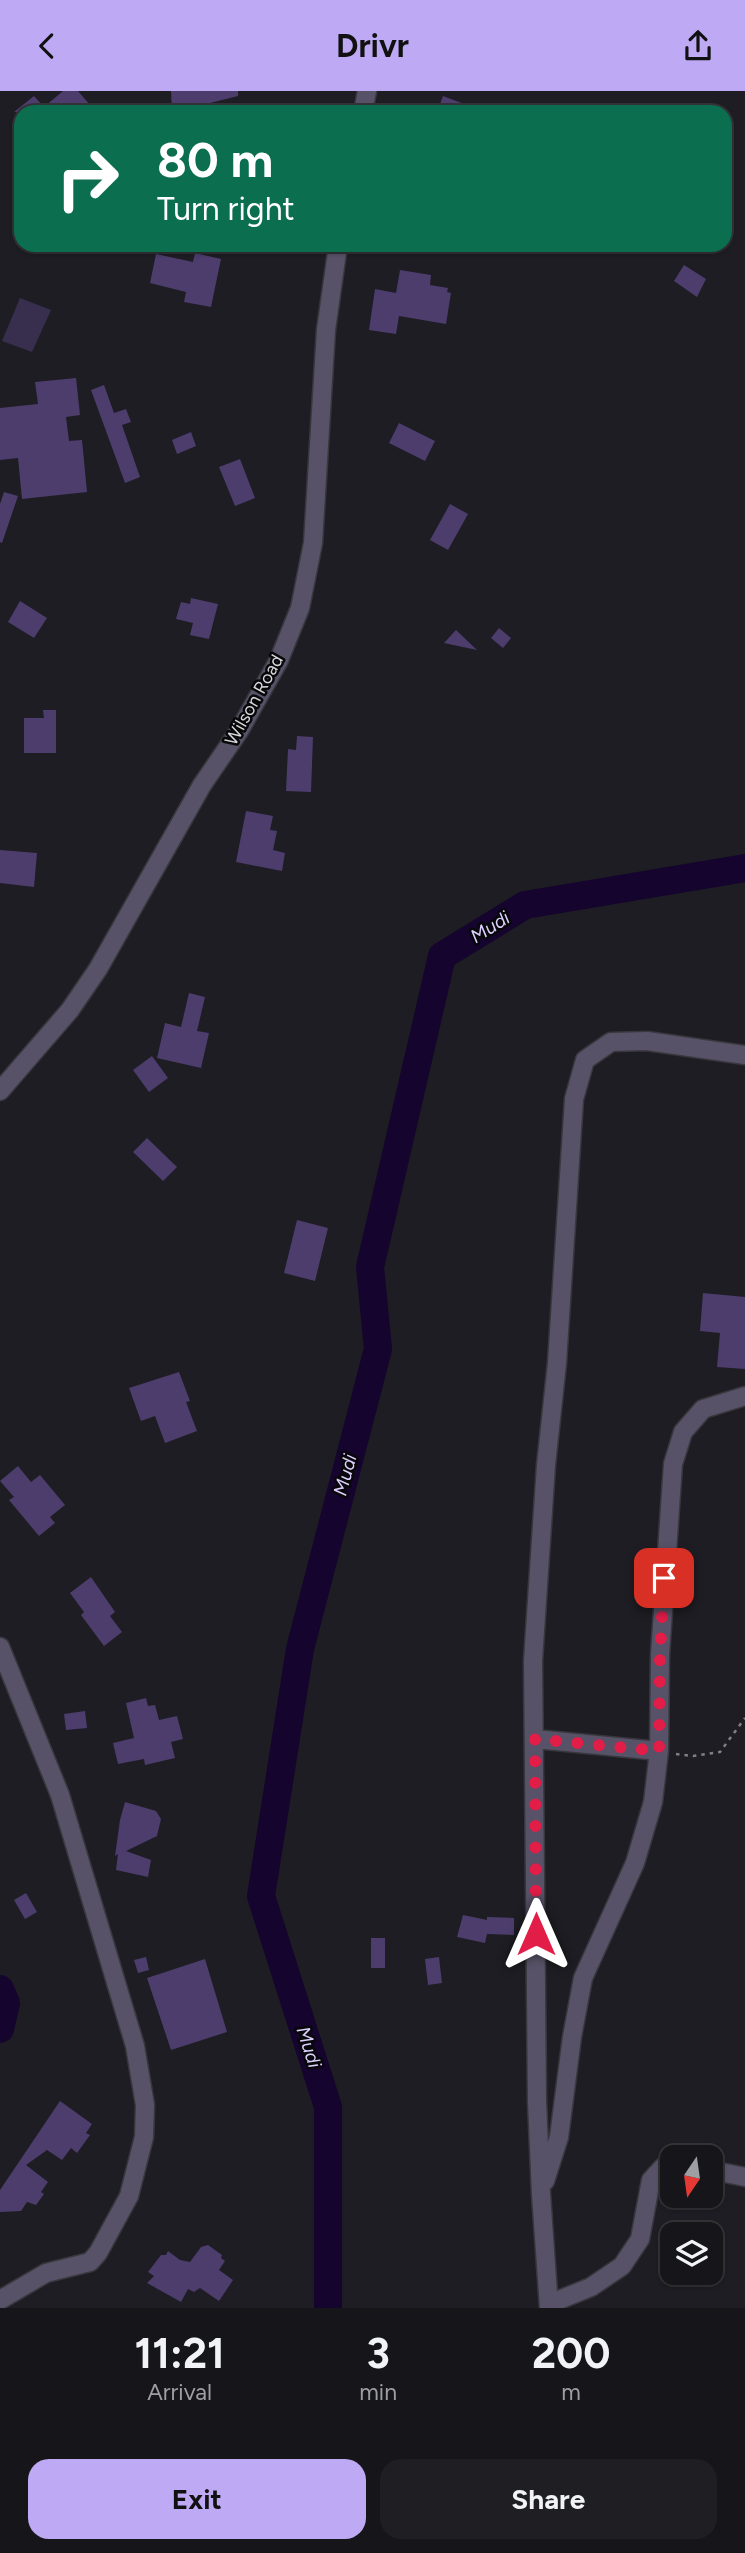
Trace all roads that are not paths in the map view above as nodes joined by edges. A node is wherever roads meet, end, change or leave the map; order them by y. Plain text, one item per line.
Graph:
1 (337, 252) edge
2 (745, 1055) edge
3 (0, 1091) edge
4 (745, 1396) edge
5 (0, 1647) edge
6 (535, 1739) junction
7 (659, 1751) junction
8 (660, 2170) edge
9 (723, 2173) edge
10 (745, 2177) edge
11 (541, 2194) junction
12 (0, 2300) edge
13 (549, 2306) edge

1 - 3 street, Wilson Road
2 - 6 street
4 - 7 street
5 - 12 street
6 - 7 street
6 - 11 street
7 - 11 street
8 - 13 street
9 - 10 street
11 - 13 street

